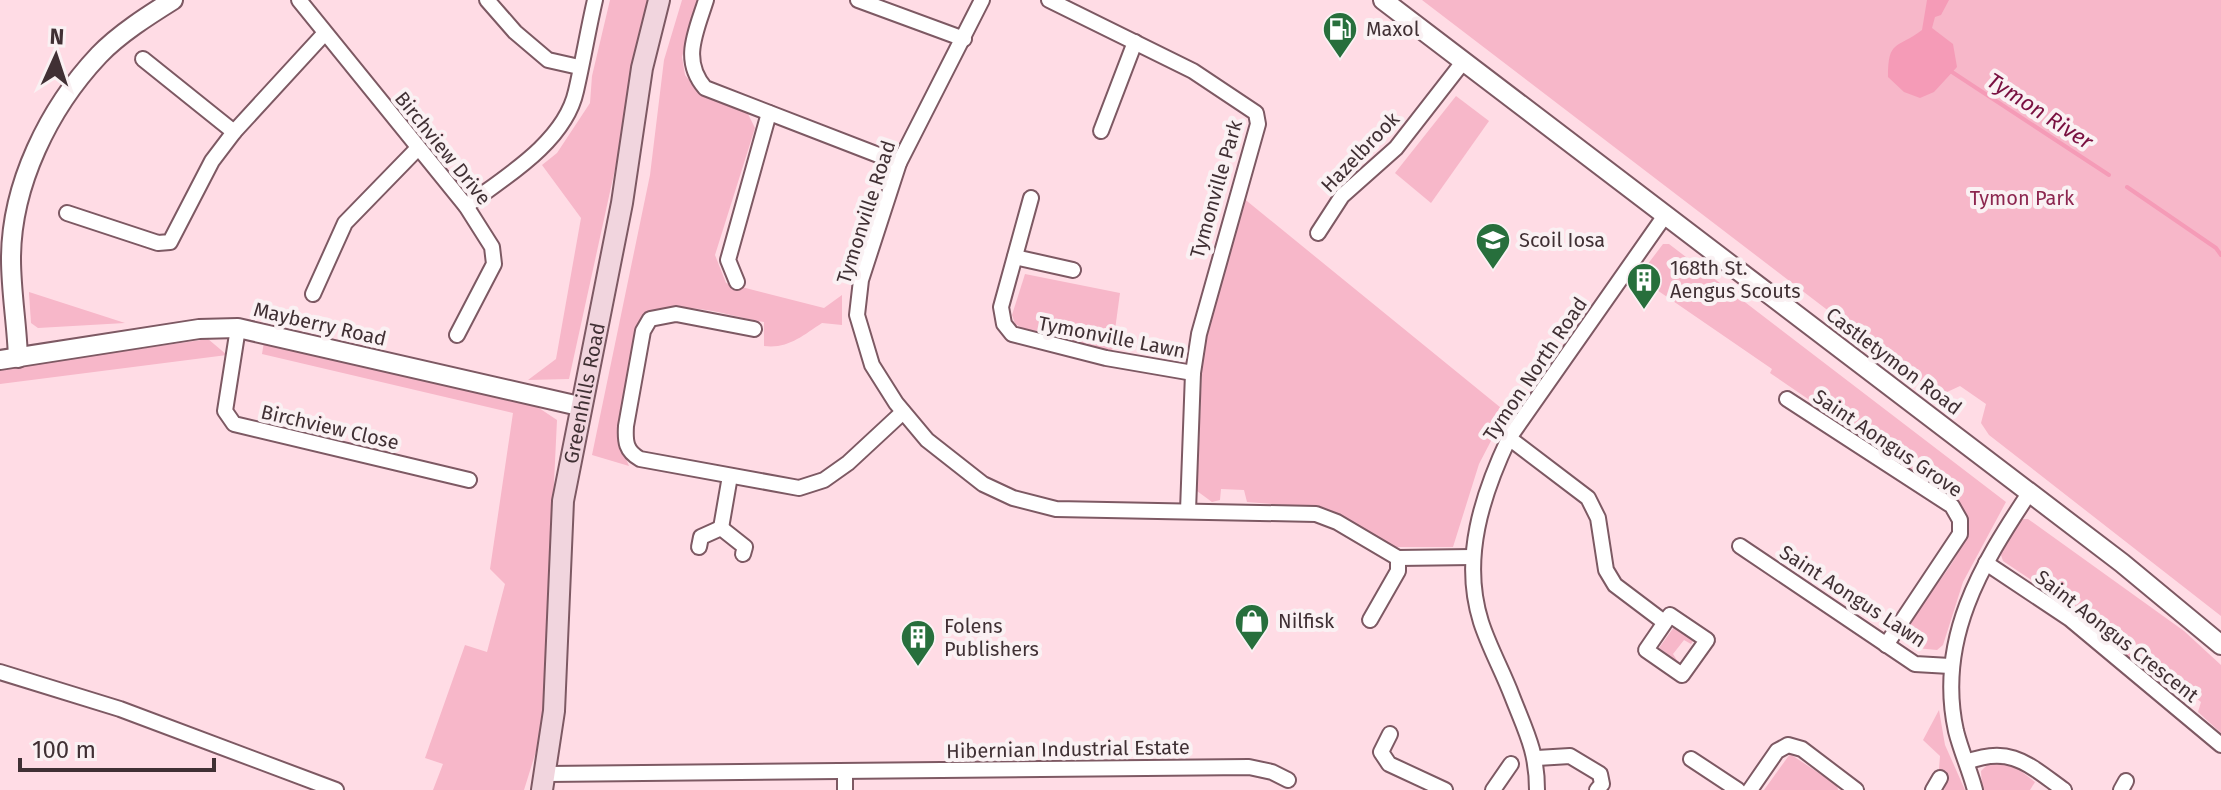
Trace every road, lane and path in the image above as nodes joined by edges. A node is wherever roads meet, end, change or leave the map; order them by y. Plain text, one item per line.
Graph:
1 (173, 0) edge
2 (299, 0) edge
3 (487, 0) edge
4 (595, 0) edge
5 (659, 0) edge
6 (706, 0) edge
7 (858, 0) edge
8 (982, 0) edge
9 (1049, 0) edge
10 (1383, 0) edge
11 (324, 34) junction
12 (964, 39) junction
13 (1135, 42) junction
14 (143, 59) dead end
15 (1463, 62) junction
16 (579, 67) junction
17 (769, 113) junction
18 (1101, 131) dead end
19 (234, 132) junction
20 (417, 149) junction
21 (899, 163) junction
22 (1031, 198) dead end
23 (466, 206) junction
24 (67, 213) dead end
25 (1666, 214) junction
26 (1318, 233) dead end
27 (1015, 257) junction
28 (1073, 270) dead end
29 (737, 282) dead end
30 (313, 294) dead end
31 (238, 328) junction
32 (754, 329) dead end
33 (457, 335) dead end
34 (9, 359) edge
35 (1193, 373) junction
36 (1787, 399) dead end
37 (579, 406) junction
38 (903, 412) junction
39 (1509, 438) junction
40 (730, 476) junction
41 (469, 480) dead end
42 (2030, 492) junction
43 (1188, 511) junction
44 (721, 528) junction
45 (1740, 546) dead end
46 (699, 547) dead end
47 (743, 554) dead end
48 (1472, 557) junction
49 (1398, 558) junction
50 (1986, 563) junction
51 (1370, 620) dead end
52 (1664, 622) dead end
53 (1886, 645) junction
54 (2221, 645) edge
55 (1950, 666) junction
56 (0, 672) edge
57 (1390, 734) dead end
58 (2221, 745) edge
59 (1537, 758) junction
60 (1691, 759) dead end
61 (1967, 762) junction
62 (1507, 769) dead end
63 (845, 771) junction
64 (1288, 780) dead end
65 (544, 782) edge
66 (2043, 784) edge
67 (336, 790) edge
68 (845, 790) edge
69 (1445, 790) edge
70 (1493, 790) edge
71 (1537, 790) edge
72 (1597, 790) edge
73 (1738, 790) edge
74 (1750, 790) edge
75 (1856, 790) edge
76 (1975, 790) edge
77 (2064, 790) edge

1 - 34 street
2 - 11 street, Birchview Drive
3 - 16 street
4 - 16 street
5 - 37 main road, Greenhills Road
6 - 17 street
7 - 12 street
8 - 12 street, Tymonville Road
9 - 13 street, Tymonville Park
10 - 15 street, Castletymon Road
11 - 19 street
11 - 20 street, Birchview Drive
12 - 21 street, Tymonville Road
13 - 18 street
13 - 35 street, Tymonville Park
14 - 19 street
15 - 25 street, Castletymon Road
15 - 26 street, Hazelbrook
16 - 23 street
17 - 21 street
17 - 29 street
19 - 24 street
20 - 23 street, Birchview Drive
20 - 30 street
21 - 38 street, Tymonville Road
22 - 27 street, Tymonville Lawn
23 - 33 street, Birchview Drive
25 - 39 street, Tymon North Road
25 - 42 street, Castletymon Road
27 - 28 street
27 - 35 street, Tymonville Lawn
31 - 34 street, Mayberry Road
31 - 37 street, Mayberry Road
31 - 41 street, Birchview Close
32 - 40 street
35 - 43 street, Tymonville Park
36 - 53 street, Saint Aongus Grove
37 - 65 main road, Greenhills Road
38 - 40 street
38 - 43 street, Tymonville Road
39 - 48 street, Tymon North Road
39 - 52 street
40 - 44 street
42 - 50 street
42 - 54 street, Castletymon Road
43 - 49 street, Tymonville Road
44 - 46 street
44 - 47 street
45 - 53 street, Saint Aongus Lawn
48 - 49 street
48 - 59 street, Tymon North Road
49 - 51 street
50 - 55 street
50 - 58 street, Saint Aongus Crescent
53 - 55 street, Saint Aongus Lawn
55 - 61 street
56 - 67 street
57 - 69 street
59 - 71 street, Tymon North Road
59 - 72 street
60 - 73 street
61 - 66 street
61 - 76 street
62 - 70 street
63 - 64 street, Hibernian Industrial Estate
63 - 65 street, Hibernian Industrial Estate
63 - 68 street
66 - 77 street
74 - 75 street

